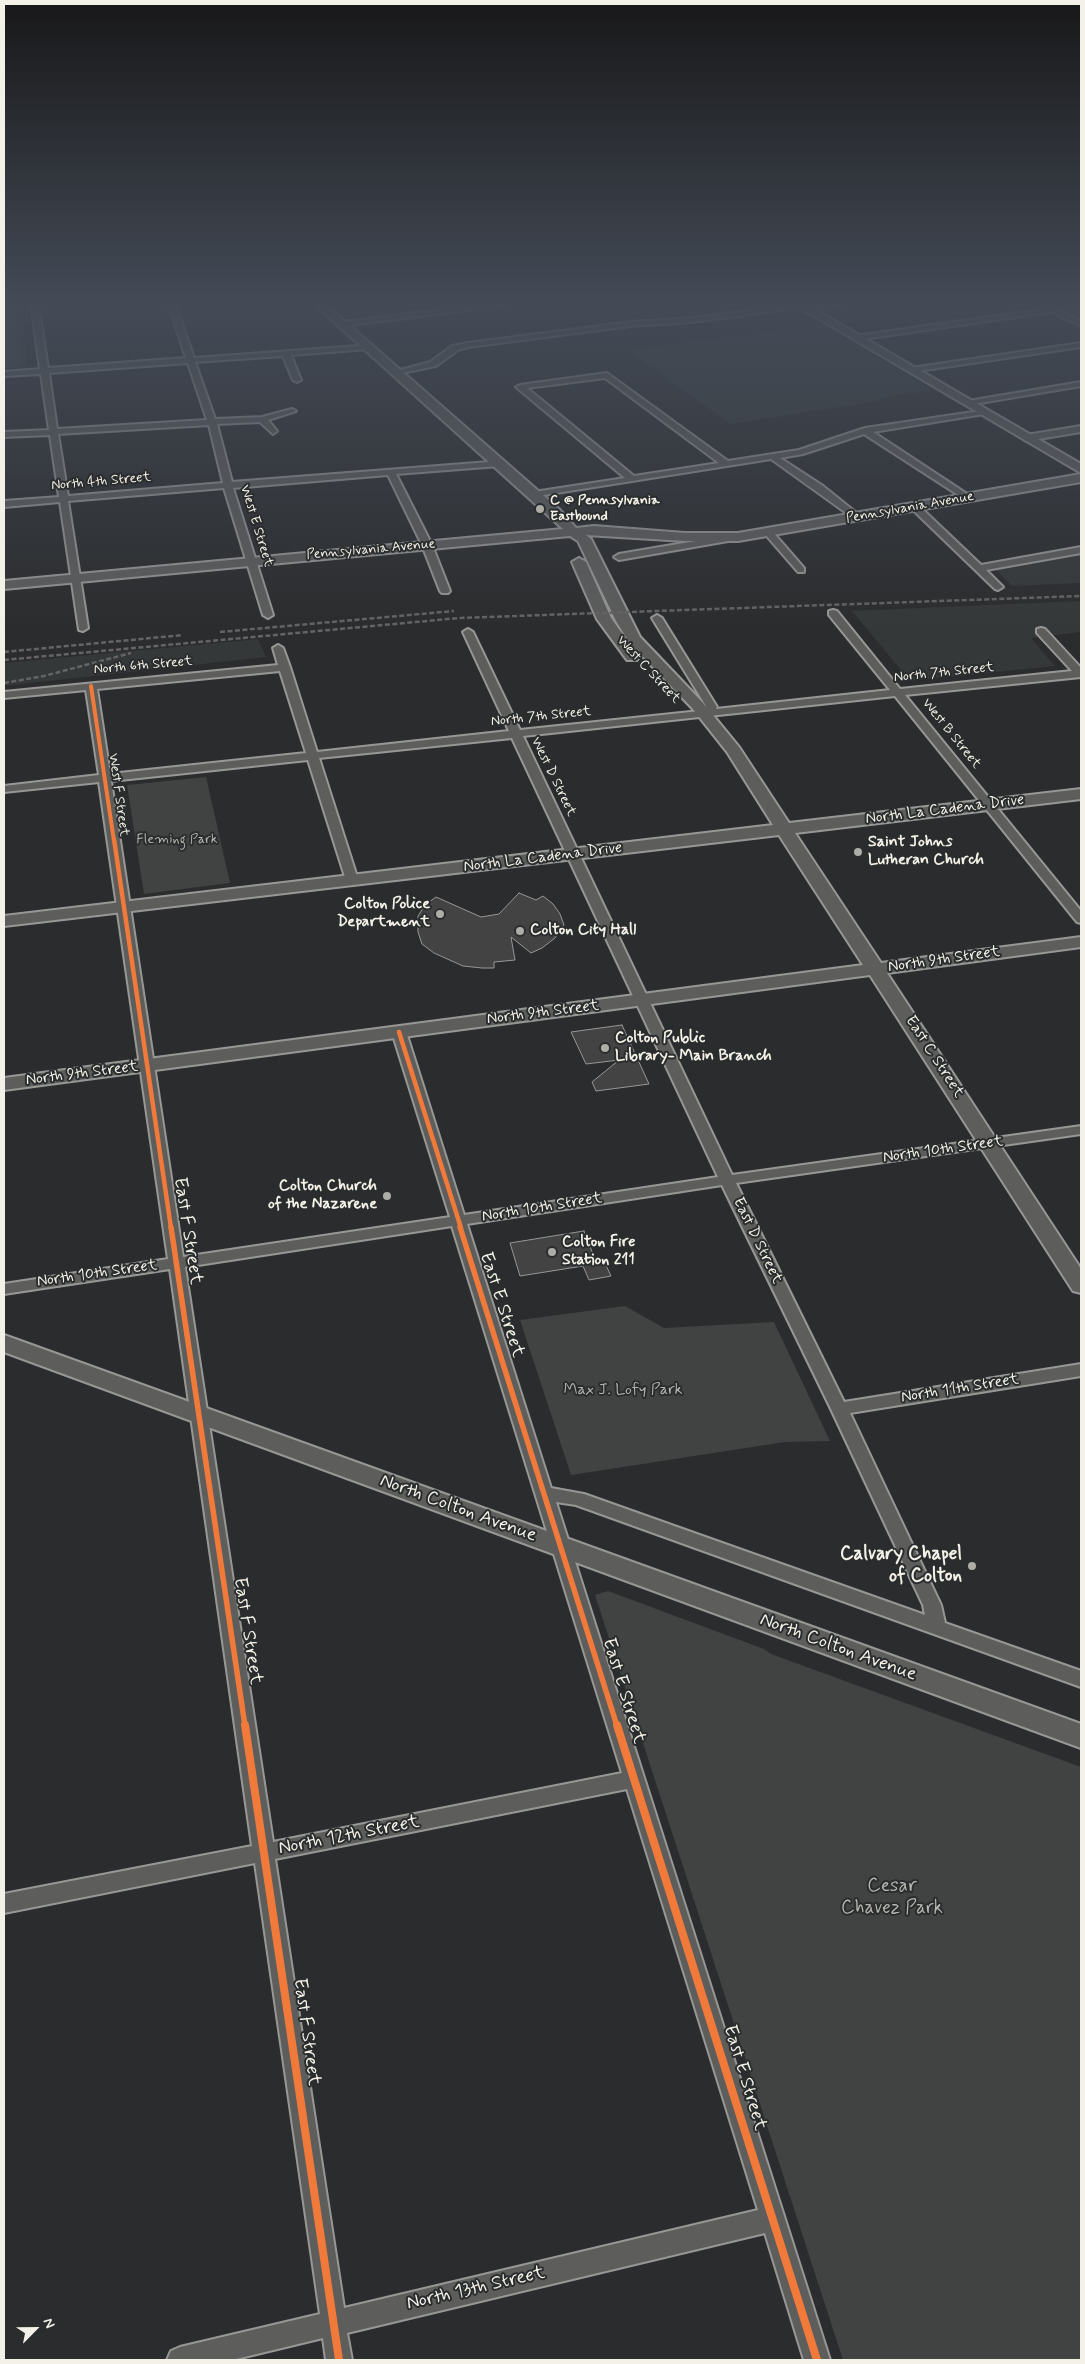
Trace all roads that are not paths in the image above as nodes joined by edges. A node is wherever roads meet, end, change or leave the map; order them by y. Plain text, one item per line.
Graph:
1 (50, 413) edge
2 (209, 413) edge
3 (283, 413) edge
4 (443, 413) edge
5 (552, 413) edge
6 (658, 413) edge
7 (975, 413) edge
8 (986, 413) edge
9 (262, 419) junction
10 (212, 422) junction
11 (1081, 429) edge
12 (865, 430) junction
13 (53, 431) junction
14 (273, 432) dead end
15 (4, 435) edge
16 (1026, 438) junction
17 (772, 456) junction
18 (499, 463) junction
19 (725, 463) junction
20 (1081, 469) edge
21 (391, 472) junction
22 (631, 478) junction
23 (1081, 478) edge
24 (228, 486) junction
25 (534, 495) junction
26 (969, 498) junction
27 (63, 499) junction
28 (4, 504) edge
29 (915, 507) junction
30 (856, 517) junction
31 (573, 532) junction
32 (768, 532) junction
33 (635, 533) junction
34 (738, 537) junction
35 (427, 545) junction
36 (588, 547) junction
37 (1081, 550) edge
38 (620, 557) dead end
39 (251, 562) junction
40 (979, 568) junction
41 (801, 570) dead end
42 (76, 578) junction
43 (4, 585) edge
44 (998, 587) dead end
45 (445, 591) dead end
46 (833, 613) dead end
47 (268, 615) dead end
48 (657, 618) dead end
49 (83, 628) dead end
50 (1041, 630) dead end
51 (468, 632) dead end
52 (278, 648) dead end
53 (285, 667) junction
54 (1081, 674) edge
55 (91, 686) junction
56 (898, 693) junction
57 (4, 695) edge
58 (703, 714) junction
59 (516, 734) junction
60 (311, 756) junction
61 (104, 778) junction
62 (4, 789) edge
63 (1081, 794) edge
64 (988, 805) junction
65 (784, 829) junction
66 (573, 854) junction
67 (352, 880) junction
68 (124, 907) junction
69 (1081, 918) edge
70 (4, 922) edge
71 (1081, 942) edge
72 (876, 969) junction
73 (643, 1000) junction
74 (399, 1032) junction
75 (146, 1065) junction
76 (4, 1084) edge
77 (1081, 1130) edge
78 (989, 1143) junction
79 (727, 1180) junction
80 (459, 1221) junction
81 (178, 1262) junction
82 (1081, 1286) edge
83 (4, 1288) edge
84 (4, 1343) edge
85 (1081, 1370) edge
86 (839, 1409) junction
87 (199, 1414) junction
88 (544, 1493) junction
89 (562, 1548) junction
90 (937, 1628) junction
91 (1081, 1678) edge
92 (1081, 1736) edge
93 (635, 1779) junction
94 (265, 1853) junction
95 (4, 1904) edge
96 (772, 2219) junction
97 (334, 2323) junction
98 (180, 2360) edge
99 (340, 2360) edge
100 (817, 2360) edge

1 - 13 street
2 - 10 street, West E Street
3 - 9 street
4 - 18 street, West C Street
5 - 22 street
6 - 19 street
7 - 12 street
8 - 16 street
9 - 10 street
9 - 14 street
10 - 13 street
10 - 24 street, West E Street
11 - 16 street
12 - 17 street
12 - 26 street
13 - 15 street
13 - 27 street
16 - 20 street
17 - 19 street
17 - 30 street
18 - 21 street, North 4th Street
18 - 25 street, West C Street
19 - 22 street
21 - 24 street, North 4th Street
21 - 35 street
22 - 25 street
23 - 26 street, Pennsylvania Avenue
24 - 27 street, North 4th Street
24 - 39 street, West E Street
25 - 31 street, West C Street
26 - 29 street, Pennsylvania Avenue
27 - 28 street, North 4th Street
27 - 42 street
29 - 30 street, Pennsylvania Avenue
29 - 40 street
30 - 32 street, Pennsylvania Avenue
31 - 33 street, Pennsylvania Avenue
31 - 35 street, Pennsylvania Avenue
31 - 36 street, West C Street
31 - 58 street, West C Street
32 - 34 street, Pennsylvania Avenue
32 - 41 street
33 - 34 street, Pennsylvania Avenue
33 - 36 street
34 - 38 street, Pennsylvania Avenue
35 - 39 street, Pennsylvania Avenue
35 - 45 street
36 - 58 street, West C Street
37 - 40 street
39 - 42 street, Pennsylvania Avenue
39 - 47 street, West E Street
40 - 44 street
42 - 43 street, Pennsylvania Avenue
42 - 49 street
46 - 56 street, West B Street
48 - 58 street
50 - 54 street
51 - 59 street, West D Street
52 - 53 street
53 - 55 street, North 6th Street
53 - 60 street
54 - 56 street, North 7th Street
55 - 57 street, North 6th Street
55 - 61 street, West F Street
56 - 58 street, North 7th Street
56 - 64 street, West B Street
58 - 59 street, North 7th Street
58 - 65 street, West C Street
59 - 60 street, North 7th Street
59 - 66 street, West D Street
60 - 61 street, North 7th Street
60 - 67 street
61 - 62 street, North 7th Street
61 - 68 street, West F Street
63 - 64 street, North La Cadena Drive
64 - 65 street, North La Cadena Drive
64 - 69 street, West B Street
65 - 66 street, North La Cadena Drive
65 - 72 street, East C Street
66 - 67 street, North La Cadena Drive
66 - 73 street, East D Street
67 - 68 street, North La Cadena Drive
68 - 70 street, North La Cadena Drive
68 - 75 street, East F Street
71 - 72 street, North 9th Street
72 - 73 street, North 9th Street
72 - 78 street, East C Street
73 - 74 street, North 9th Street
73 - 79 street, East D Street
74 - 75 street, North 9th Street
74 - 80 street, East E Street
75 - 76 street, North 9th Street
75 - 81 street, East F Street
77 - 78 street, North 10th Street
78 - 79 street, North 10th Street
78 - 82 street, East C Street
79 - 80 street, North 10th Street
79 - 86 street, East D Street
80 - 81 street, North 10th Street
80 - 88 street, East E Street
81 - 83 street, North 10th Street
81 - 87 street, East F Street
84 - 87 street, North Colton Avenue
85 - 86 street, North 11th Street
86 - 90 street, East D Street
87 - 89 street, North Colton Avenue
87 - 94 street, East F Street
88 - 89 street, East E Street
88 - 90 street
89 - 92 street, North Colton Avenue
89 - 93 street, East E Street
90 - 91 street
93 - 94 street, North 12th Street
93 - 96 street, East E Street
94 - 95 street, North 12th Street
94 - 97 street, East F Street
96 - 97 street, North 13th Street
96 - 100 street, East E Street
97 - 98 street, North 13th Street
97 - 99 street, East F Street

